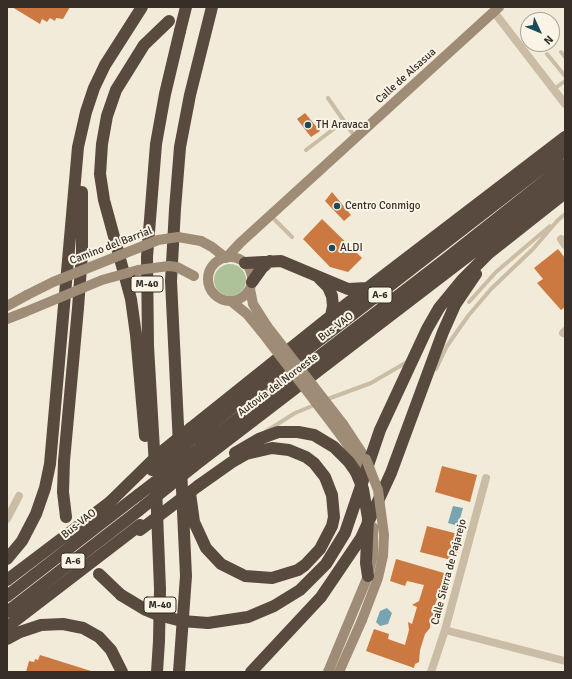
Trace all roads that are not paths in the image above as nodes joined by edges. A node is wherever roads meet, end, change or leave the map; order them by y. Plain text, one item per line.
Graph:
1 (142, 7) edge
2 (186, 7) edge
3 (496, 9) edge
4 (210, 13) edge
5 (169, 21) dead end
6 (561, 52) dead end
7 (547, 54) dead end
8 (565, 57) edge
9 (565, 76) edge
10 (565, 81) edge
11 (554, 89) junction
12 (328, 98) dead end
13 (565, 104) edge
14 (344, 121) junction
15 (82, 135) junction
16 (356, 137) junction
17 (565, 137) edge
18 (306, 150) dead end
19 (565, 150) edge
20 (565, 165) edge
21 (565, 179) edge
22 (565, 192) edge
23 (565, 199) edge
24 (565, 214) edge
25 (270, 215) junction
26 (558, 220) junction
27 (292, 237) dead end
28 (240, 243) junction
29 (226, 258) junction
30 (270, 261) junction
31 (243, 262) junction
32 (315, 275) junction
33 (251, 286) junction
34 (209, 287) junction
35 (368, 287) junction
36 (231, 302) junction
37 (469, 302) dead end
38 (7, 306) edge
39 (331, 316) junction
40 (7, 319) edge
41 (264, 329) junction
42 (173, 350) junction
43 (407, 362) dead end
44 (434, 373) dead end
45 (427, 393) dead end
46 (409, 424) junction
47 (192, 433) junction
48 (238, 450) junction
49 (361, 466) junction
50 (486, 478) dead end
51 (198, 484) junction
52 (19, 496) dead end
53 (66, 517) dead end
54 (7, 519) edge
55 (159, 538) junction
56 (7, 559) edge
57 (99, 574) dead end
58 (368, 576) joint
59 (7, 580) edge
60 (7, 596) edge
61 (7, 612) edge
62 (7, 626) edge
63 (445, 630) junction
64 (7, 639) edge
65 (565, 661) edge
66 (122, 672) edge
67 (156, 672) edge
68 (179, 672) edge
69 (252, 672) edge
70 (328, 672) edge
71 (339, 672) edge
72 (431, 672) edge

1 - 15 highway
2 - 55 highway, M-40, bridge
3 - 11 street
3 - 16 main road, Calle de Alsasua
4 - 42 highway, M-40
5 - 55 highway
6 - 8 lane
7 - 9 lane
10 - 11 lane
11 - 13 street
12 - 14 lane
14 - 16 lane
14 - 18 lane
15 - 53 highway
15 - 56 highway
16 - 25 main road, Calle de Alsasua
17 - 35 highway
19 - 47 highway, Autovía del Noroeste / A-6
20 - 60 highway, Bus-VAO, bridge
21 - 61 highway, Autovía del Noroeste / A-6, bridge
22 - 57 highway, bridge
23 - 46 highway
24 - 26 lane
25 - 27 lane
25 - 28 main road, Calle de Alsasua
26 - 37 lane
26 - 44 lane
28 - 29 main road, Calle de Alsasua
28 - 31 main road
29 - 31 main road
29 - 34 main road
29 - 38 main road, Camino del Barrial, bridge
30 - 31 highway
30 - 32 highway
30 - 33 highway
31 - 33 main road
32 - 35 highway
32 - 39 highway
33 - 36 main road
33 - 41 main road
34 - 36 main road
34 - 40 main road, bridge
35 - 39 highway
36 - 41 main road
39 - 47 highway
41 - 49 main road, bridge
42 - 51 highway
42 - 68 highway, M-40
43 - 48 lane
45 - 46 lane
46 - 69 highway
47 - 59 highway, Autovía del Noroeste / A-6, bridge
48 - 49 highway
48 - 51 highway
49 - 58 highway, bridge
49 - 71 main road, bridge
50 - 63 street, Calle Sierra de Pajarejo
51 - 62 highway, bridge
52 - 54 street
55 - 67 highway, M-40
58 - 70 main road
63 - 65 street
63 - 72 street, Calle Sierra de Pajarejo
64 - 66 highway

